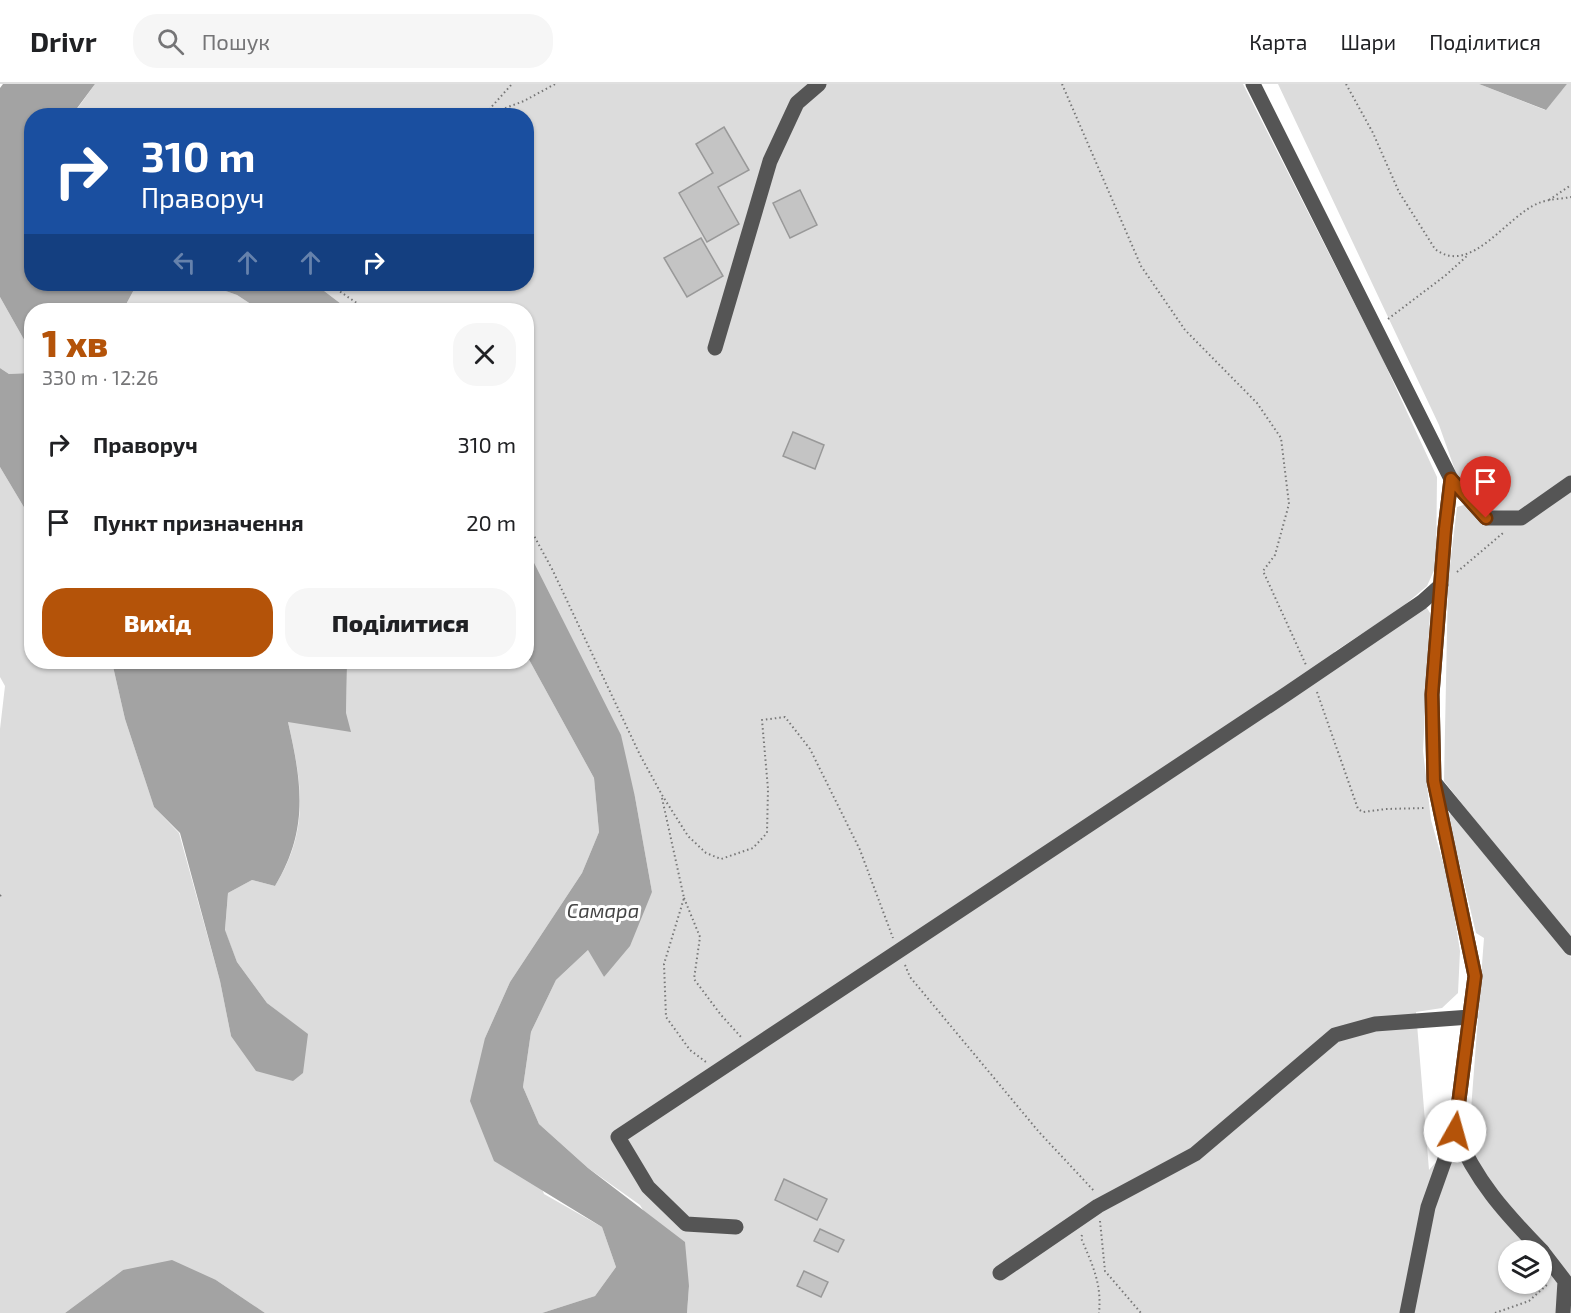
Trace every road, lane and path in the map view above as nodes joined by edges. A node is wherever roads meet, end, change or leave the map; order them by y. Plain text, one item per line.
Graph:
1 (512, 84) edge
2 (555, 84) edge
3 (819, 84) edge
4 (1062, 84) edge
5 (1253, 84) edge
6 (1346, 84) edge
7 (491, 108) edge
8 (505, 108) edge
9 (1571, 185) edge
10 (1571, 197) edge
11 (1547, 202) junction
12 (1469, 254) junction
13 (339, 291) edge
14 (357, 303) edge
15 (1375, 327) junction
16 (715, 348) dead end
17 (1451, 479) junction
18 (1571, 483) edge
19 (1521, 518) junction
20 (534, 536) edge
21 (1441, 585) junction
22 (1312, 677) junction
23 (1434, 781) junction
24 (662, 795) junction
25 (1438, 806) junction
26 (684, 898) junction
27 (1571, 948) edge
28 (898, 951) junction
29 (1470, 1017) junction
30 (758, 1044) junction
31 (717, 1071) junction
32 (1455, 1131) junction
33 (1098, 1206) junction
34 (736, 1227) dead end
35 (1085, 1230) dead end
36 (1531, 1240) edge
37 (1552, 1263) edge
38 (1557, 1269) junction
39 (1000, 1273) dead end
40 (1568, 1294) edge
41 (1099, 1313) edge
42 (1141, 1313) edge
43 (1407, 1313) edge
44 (1495, 1313) edge
45 (1563, 1313) edge

1 - 7 path
2 - 8 path
3 - 16 lane
4 - 22 path
5 - 15 lane
6 - 12 path
9 - 11 path
10 - 11 path
11 - 12 path
12 - 15 path
13 - 14 path
15 - 17 lane
17 - 19 lane
17 - 21 lane
18 - 19 lane
19 - 21 path
20 - 24 path
21 - 22 lane
21 - 23 lane
22 - 25 path
22 - 28 lane
23 - 25 lane
23 - 27 lane
24 - 26 path
24 - 28 path
25 - 29 lane
26 - 30 path
26 - 31 path
28 - 30 lane
28 - 33 path
29 - 32 lane
29 - 33 lane
30 - 31 lane
31 - 34 lane
32 - 36 lane
32 - 43 lane
33 - 39 lane
33 - 42 path
35 - 41 path
37 - 38 lane
38 - 40 lane
38 - 44 path
40 - 45 lane

